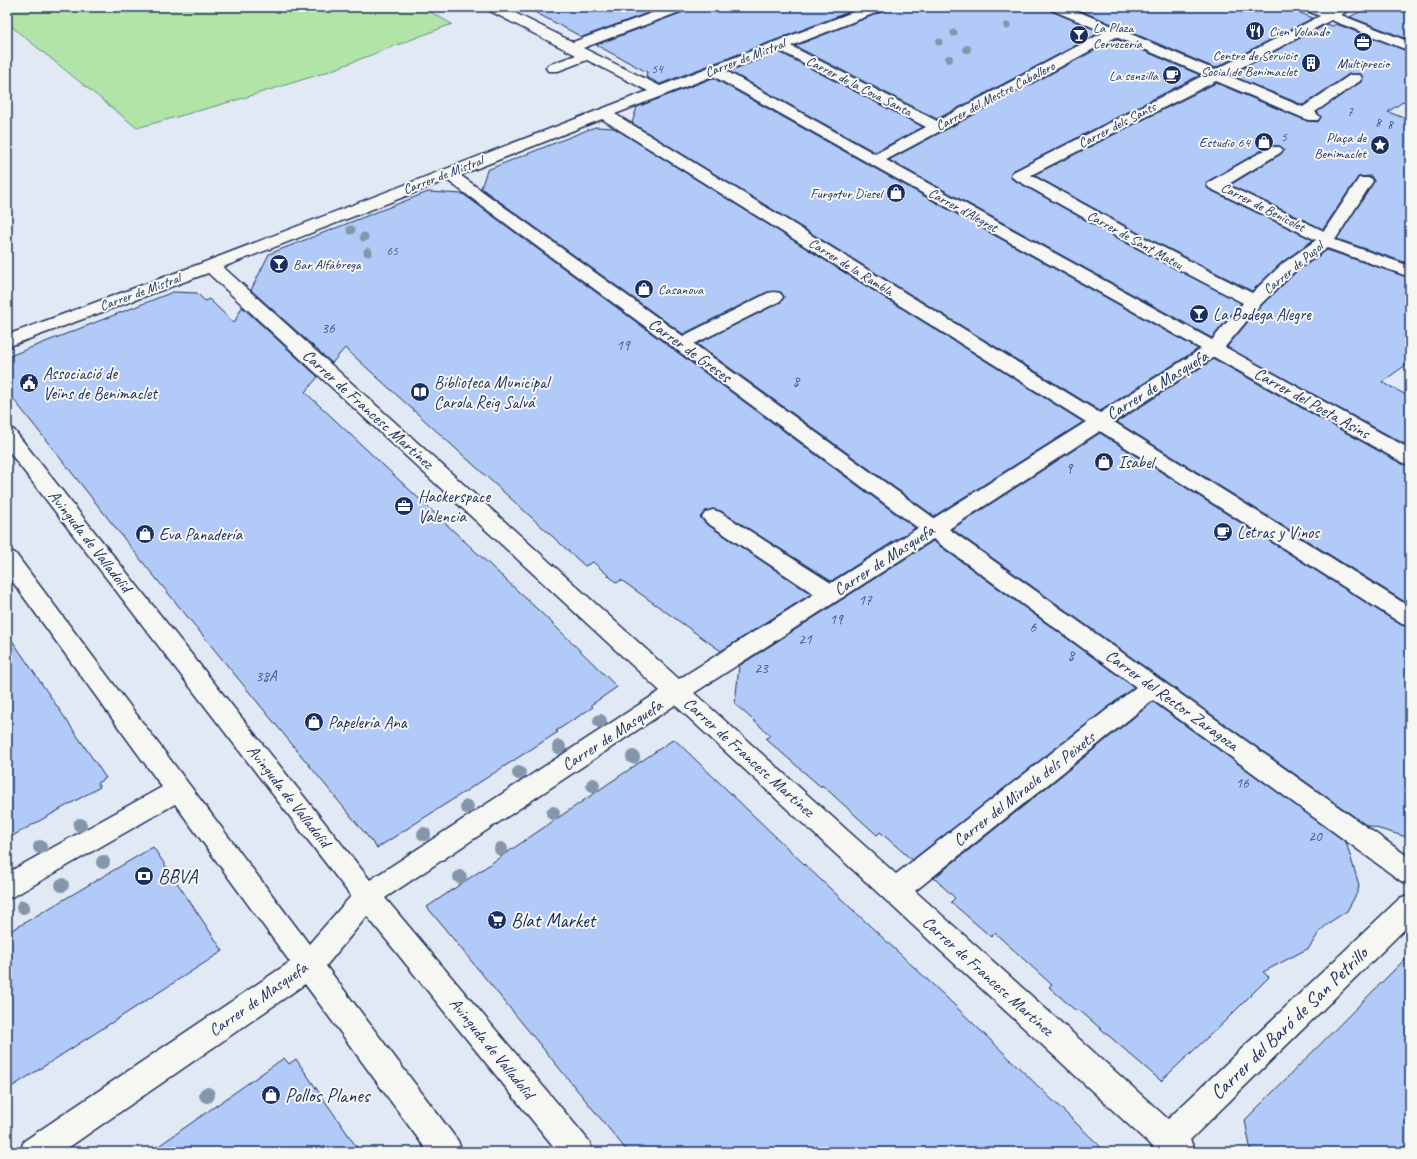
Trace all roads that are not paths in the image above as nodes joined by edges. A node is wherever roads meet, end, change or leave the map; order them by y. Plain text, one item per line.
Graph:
1 (680, 7) edge
2 (878, 7) edge
3 (1057, 7) edge
4 (1310, 7) edge
5 (1346, 7) edge
6 (497, 8) edge
7 (1331, 15) junction
8 (1115, 32) junction
9 (779, 45) junction
10 (572, 47) junction
11 (1410, 47) edge
12 (588, 55) junction
13 (553, 68) dead end
14 (713, 70) junction
15 (1216, 75) junction
16 (1355, 78) dead end
17 (658, 91) junction
18 (602, 113) junction
19 (938, 127) junction
20 (1274, 150) dead end
21 (875, 160) junction
22 (448, 173) junction
23 (1019, 175) joint
24 (1365, 181) dead end
25 (1326, 241) junction
26 (211, 266) junction
27 (1410, 272) edge
28 (774, 297) dead end
29 (1254, 301) junction
30 (7, 341) edge
31 (682, 344) junction
32 (1214, 349) junction
33 (1100, 422) junction
34 (7, 435) edge
35 (1410, 458) edge
36 (713, 517) dead end
37 (933, 528) junction
38 (7, 558) edge
39 (831, 594) junction
40 (1410, 618) edge
41 (1153, 687) junction
42 (677, 692) junction
43 (178, 790) junction
44 (1410, 873) edge
45 (7, 887) edge
46 (895, 891) junction
47 (367, 896) junction
48 (1410, 906) edge
49 (308, 966) junction
50 (1174, 1146) edge
51 (35, 1152) edge
52 (447, 1152) edge
53 (578, 1152) edge

1 - 10 street
2 - 9 street, Carrer de Mistral
3 - 8 street
4 - 7 street
5 - 7 street, Carrer dels Sants
6 - 10 street
7 - 11 street
7 - 15 street, Carrer dels Sants
8 - 15 street
8 - 19 street, Carrer del Mestre Caballero
9 - 14 street, Carrer de Mistral
9 - 19 street, Carrer de la Cova Santa
10 - 12 street
12 - 13 street
12 - 17 street
14 - 17 street, Carrer de Mistral
14 - 21 street, Carrer d'Alegret
15 - 16 street
15 - 23 street, Carrer dels Sants
17 - 18 street, Carrer de Mistral
18 - 22 street, Carrer de Mistral
18 - 33 street, Carrer de la Rambla
19 - 21 street, Carrer del Mestre Caballero
20 - 25 street, Carrer de Benicolet
21 - 32 street, Carrer d'Alegret
22 - 26 street, Carrer de Mistral
22 - 31 street, Carrer de Greses
23 - 29 street, Carrer de Sant Mateu
24 - 25 street, Carrer de Puçol
25 - 27 street
25 - 29 street, Carrer de Puçol
26 - 30 street, Carrer de Mistral
26 - 42 street, Carrer de Francesc Martínez
28 - 31 street
29 - 32 street, Carrer de Puçol
31 - 37 street, Carrer de Greses
32 - 33 street, Carrer de Masquefa
32 - 35 street, Carrer del Poeta Asins
33 - 37 street, Carrer de Masquefa
33 - 40 street, Carrer de la Rambla
34 - 47 street, Avinguda de Valladolid
36 - 39 street
37 - 39 street, Carrer de Masquefa
37 - 41 street, Carrer del Rector Zaragoza
38 - 43 street
39 - 42 street, Carrer de Masquefa
41 - 44 street, Carrer del Rector Zaragoza
41 - 46 street, Carrer del Miracle dels Peixets
42 - 46 street, Carrer de Francesc Martínez
42 - 47 street, Carrer de Masquefa
43 - 45 street
43 - 49 street
46 - 50 street, Carrer de Francesc Martínez
47 - 49 street, Carrer de Masquefa
47 - 53 street, Avinguda de Valladolid
48 - 50 street, Carrer del Baró de San Petrillo
49 - 51 street, Carrer de Masquefa
49 - 52 street

